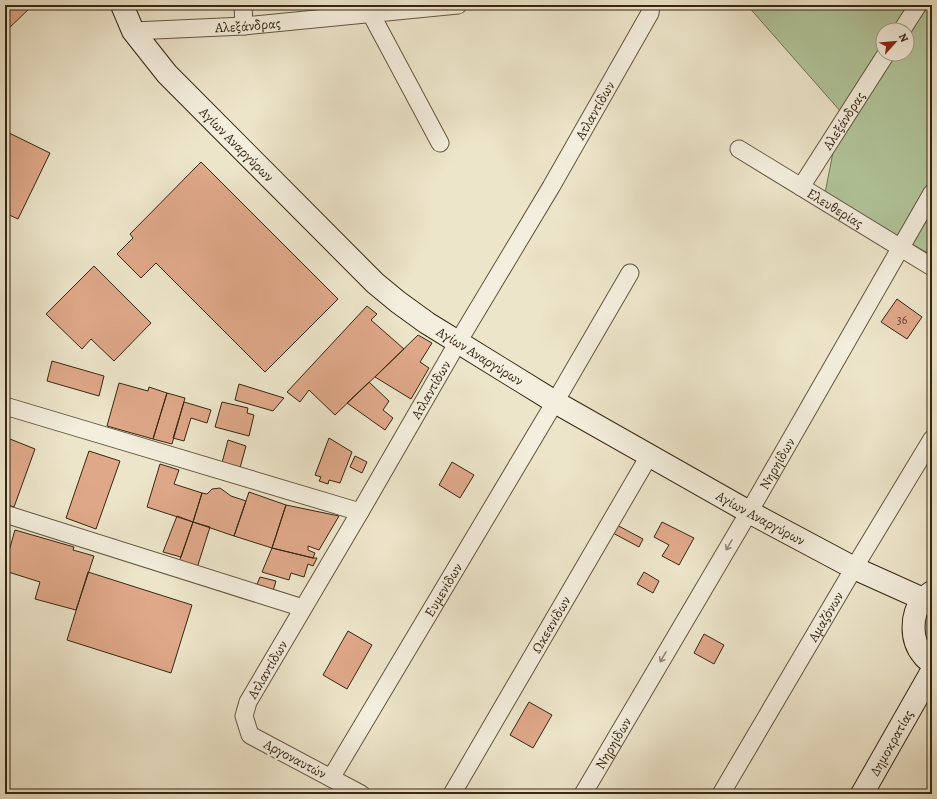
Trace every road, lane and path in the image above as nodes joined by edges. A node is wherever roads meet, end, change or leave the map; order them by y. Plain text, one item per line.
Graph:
1 (122, 5) edge
2 (243, 5) edge
3 (458, 5) edge
4 (651, 5) edge
5 (918, 5) edge
6 (371, 9) edge
7 (907, 22) edge
8 (244, 26) junction
9 (133, 31) junction
10 (881, 62) edge
11 (440, 143) dead end
12 (739, 149) dead end
13 (801, 187) junction
14 (932, 193) edge
15 (900, 248) junction
16 (932, 267) edge
17 (630, 273) dead end
18 (458, 342) junction
19 (555, 402) junction
20 (5, 406) edge
21 (932, 439) edge
22 (649, 456) junction
23 (360, 512) junction
24 (749, 512) junction
25 (5, 514) edge
26 (854, 568) junction
27 (927, 596) edge
28 (303, 608) junction
29 (932, 663) edge
30 (932, 671) edge
31 (250, 735) joint
32 (331, 778) junction
33 (361, 794) edge
34 (452, 794) edge
35 (583, 794) edge
36 (721, 794) edge
37 (862, 794) edge

1 - 9 street, Αγίων Αναργύρων
2 - 8 street
3 - 6 street, Αλεξάνδρας
4 - 18 street, Ατλαντίδων
5 - 7 street
6 - 8 street, Αλεξάνδρας
6 - 11 street
8 - 9 street, Αλεξάνδρας
9 - 18 street, Αγίων Αναργύρων
10 - 13 street, Αλεξάνδρας
12 - 13 street, Ελευθερίας
13 - 15 street, Ελευθερίας
14 - 15 street, Νηρηίδων
15 - 16 street, Ελευθερίας
15 - 24 street, Νηρηίδων
17 - 19 street, Ευμενίδων
18 - 19 street, Αγίων Αναργύρων
18 - 23 street, Ατλαντίδων
19 - 22 street, Αγίων Αναργύρων
19 - 32 street, Ευμενίδων
20 - 23 street
21 - 26 street, Αμαζόνων
22 - 24 street, Αγίων Αναργύρων
22 - 34 street, Ωκεανίδων
23 - 28 street, Ατλαντίδων
24 - 26 street, Αγίων Αναργύρων
24 -> 35 street, Νηρηίδων
25 - 28 street
26 - 27 street, Αγίων Αναργύρων
26 - 36 street, Αμαζόνων
27 - 29 street
28 - 31 street, Ατλαντίδων
30 - 37 street, Δημοκρατίας
31 - 32 street, Αργοναυτών
32 - 33 street, Αργοναυτών

